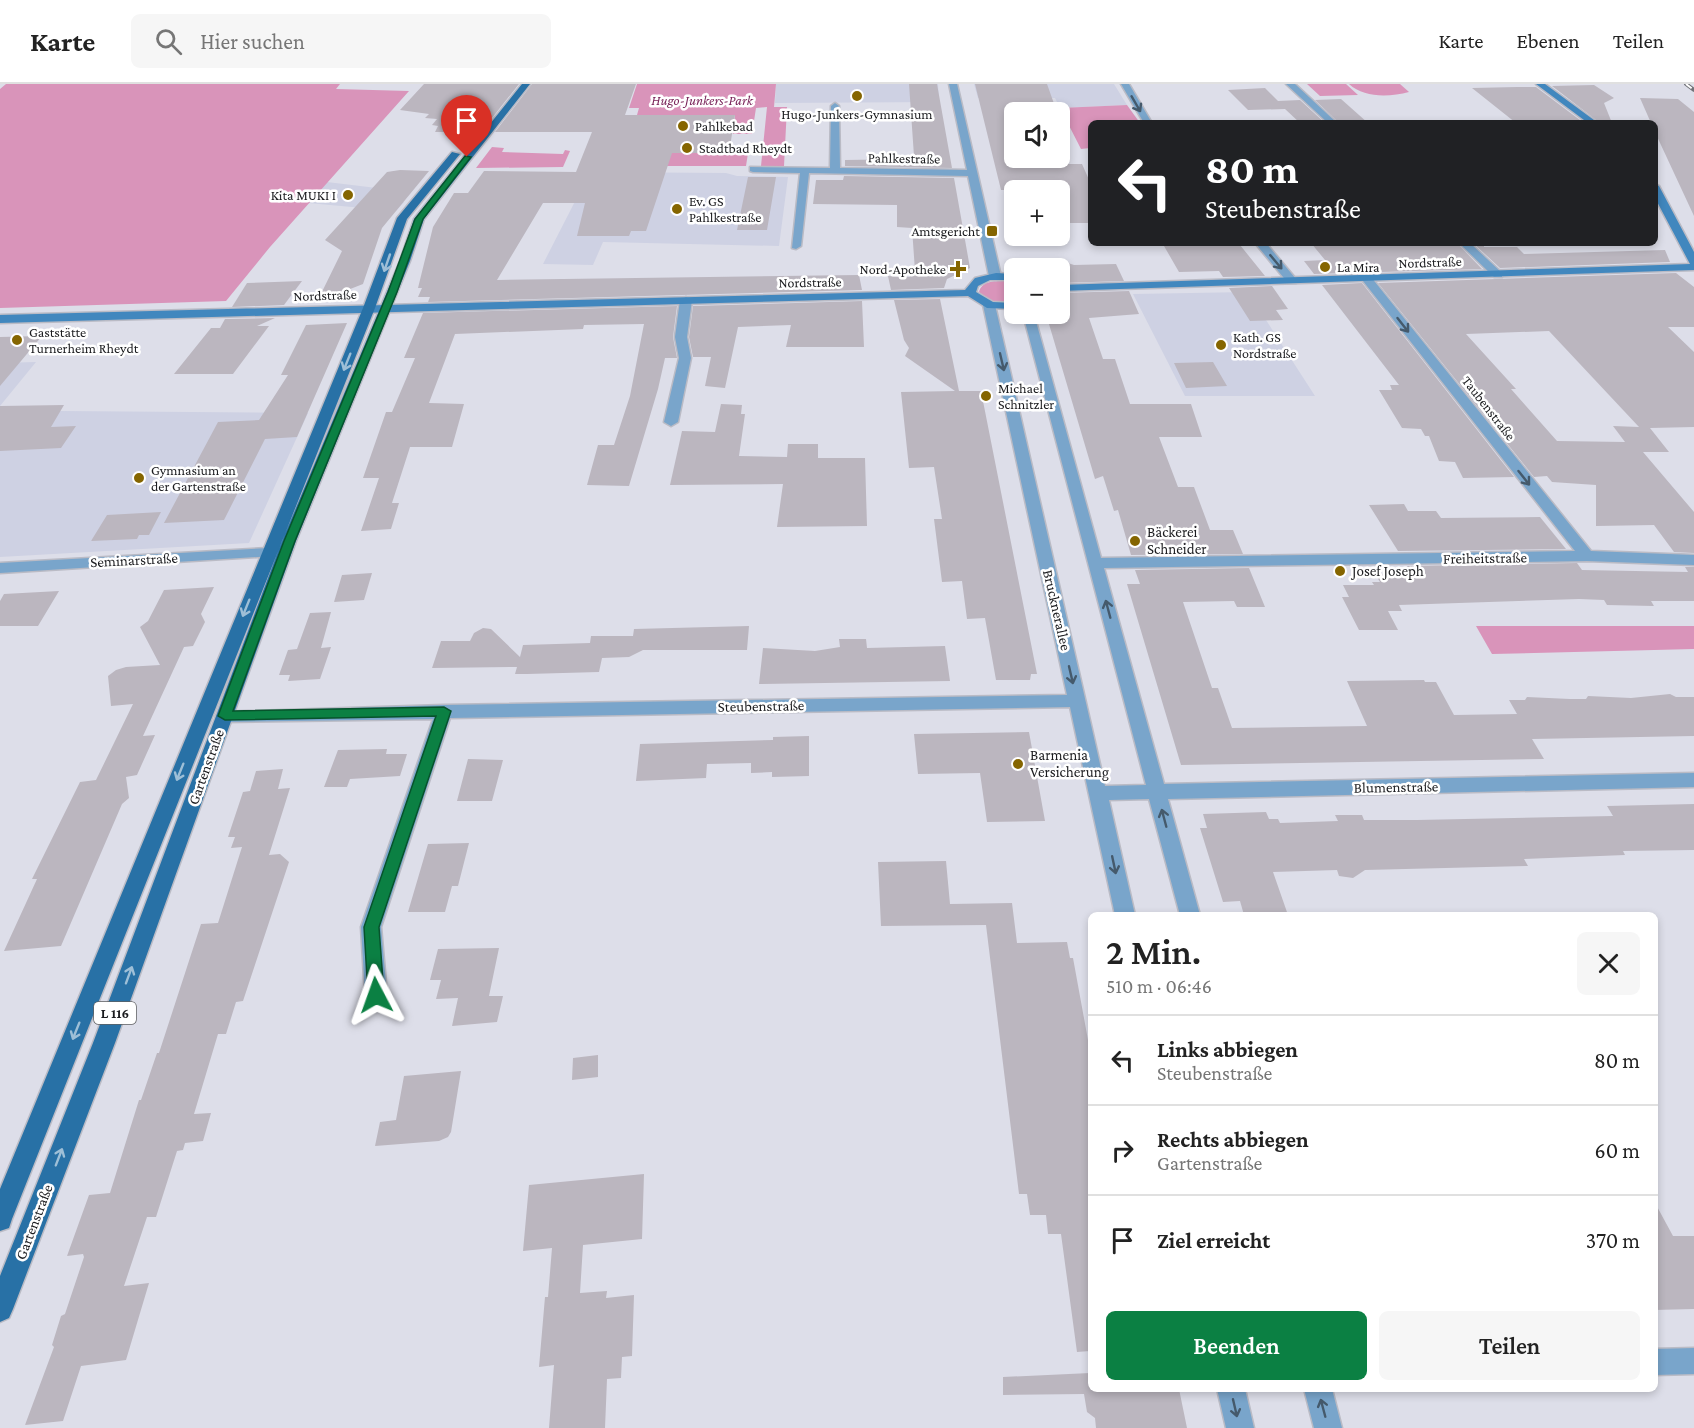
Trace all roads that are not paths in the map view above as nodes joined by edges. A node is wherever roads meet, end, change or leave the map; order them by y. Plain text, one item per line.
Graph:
1 (515, 84) edge
2 (525, 84) edge
3 (953, 84) edge
4 (1125, 84) edge
5 (1290, 84) edge
6 (1540, 84) edge
7 (835, 106) dead end
8 (1146, 120) edge
9 (1331, 120) edge
10 (1590, 120) edge
11 (480, 125) dead end
12 (460, 149) dead end
13 (753, 169) dead end
14 (805, 169) junction
15 (835, 171) junction
16 (972, 173) junction
17 (1658, 194) edge
18 (796, 246) dead end
19 (1263, 246) edge
20 (1467, 246) edge
21 (1694, 262) edge
22 (1694, 267) edge
23 (1498, 275) junction
24 (995, 276) junction
25 (1004, 276) edge
26 (1367, 279) junction
27 (1292, 281) junction
28 (1070, 288) edge
29 (971, 293) junction
30 (686, 300) junction
31 (989, 305) junction
32 (1004, 306) edge
33 (386, 307) junction
34 (369, 308) junction
35 (0, 319) edge
36 (1031, 324) edge
37 (671, 422) dead end
38 (268, 553) junction
39 (1587, 556) junction
40 (1694, 560) edge
41 (1095, 563) junction
42 (0, 568) edge
43 (1077, 701) junction
44 (444, 711) junction
45 (225, 716) junction
46 (1694, 780) edge
47 (1157, 792) junction
48 (1098, 793) junction
49 (1124, 912) edge
50 (1189, 912) edge
51 (376, 995) dead end
52 (0, 1219) edge
53 (0, 1309) edge
54 (1694, 1361) edge
55 (1658, 1362) edge
56 (1232, 1392) edge
57 (1319, 1392) edge
58 (1240, 1428) edge
59 (1328, 1428) edge

1 - 11 main road
2 - 33 main road, Gartenstraße / L 116
3 - 16 street
4 -> 8 street
5 - 9 street
6 - 10 street
7 - 15 street
12 -> 34 main road, Gartenstraße / L 116
13 - 14 street, Pahlkestraße
14 - 15 street, Pahlkestraße
14 - 18 street
15 - 16 street, Pahlkestraße
16 - 24 street
17 - 21 street
19 -> 27 street
20 - 23 street
22 - 23 street, Nordstraße
23 - 26 street, Nordstraße
24 - 25 street
24 - 29 street
26 - 27 street, Nordstraße
26 -> 39 street, Taubenstraße
27 - 28 street, Nordstraße
29 - 30 street, Nordstraße
29 - 31 street
30 - 33 street, Nordstraße
30 - 37 street
31 - 32 street
31 -> 43 street, Brucknerallee
33 - 34 street, Nordstraße
33 - 45 main road, Gartenstraße / L 116
34 - 35 street, Nordstraße
34 -> 38 main road, Gartenstraße / L 116
36 - 41 street
38 - 42 street, Seminarstraße
38 -> 52 main road, Gartenstraße / L 116
39 - 40 street, Freiheitstraße
39 - 41 street, Freiheitstraße
47 -> 41 street
43 - 44 street, Steubenstraße
43 - 48 street, Brucknerallee
44 - 45 street, Steubenstraße
44 - 51 street
53 -> 45 main road, Gartenstraße / L 116
46 - 47 street, Blumenstraße
47 - 48 street, Blumenstraße
50 -> 47 street
48 -> 49 street, Brucknerallee
54 - 55 street
56 -> 58 street
59 -> 57 street

